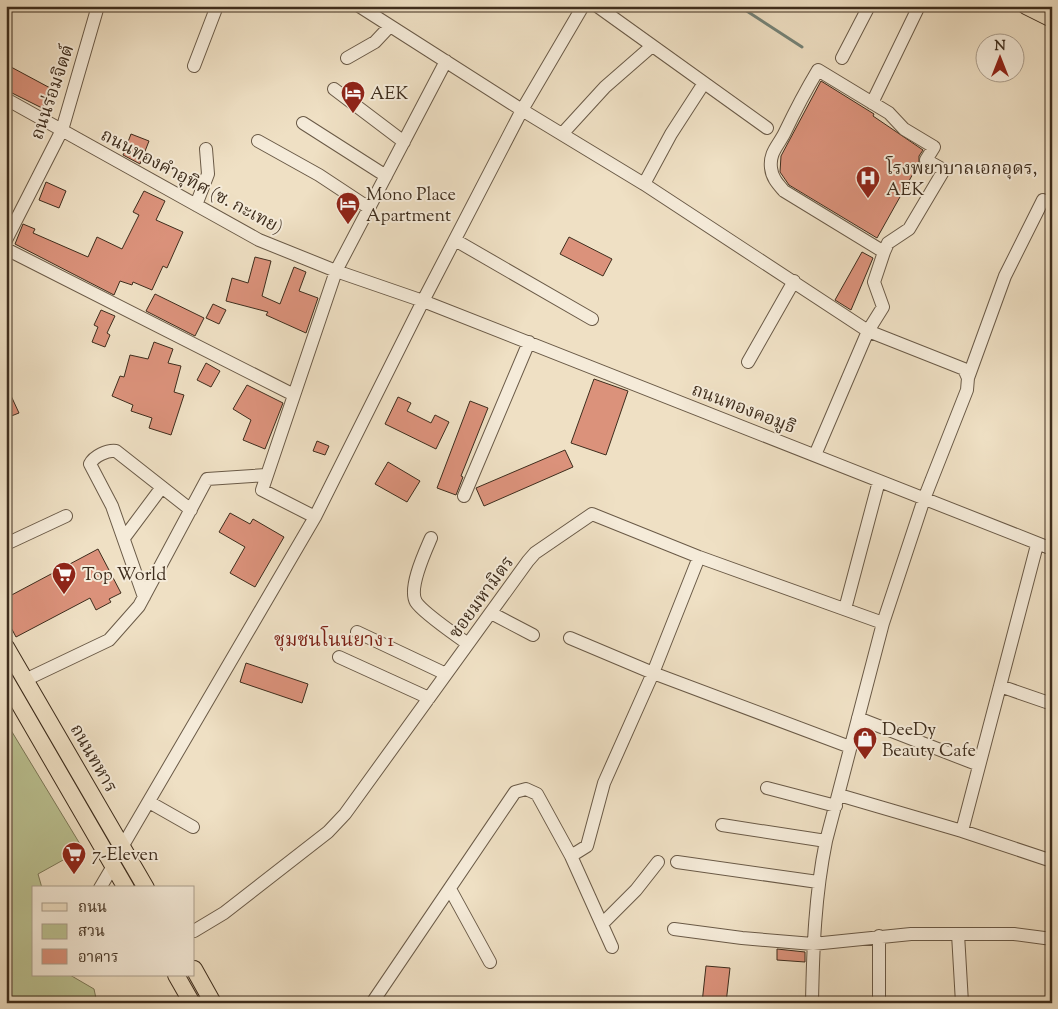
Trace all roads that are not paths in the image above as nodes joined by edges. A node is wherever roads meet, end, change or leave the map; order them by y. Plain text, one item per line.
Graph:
1 (98, 6) edge
2 (217, 6) edge
3 (359, 6) edge
4 (385, 6) edge
5 (583, 6) edge
6 (597, 6) edge
7 (869, 6) edge
8 (919, 6) edge
9 (1026, 6) edge
10 (1035, 6) edge
11 (377, 17) junction
12 (1052, 18) edge
13 (390, 26) junction
14 (652, 46) junction
15 (347, 58) dead end
16 (842, 58) dead end
17 (446, 61) junction
18 (194, 66) dead end
19 (704, 83) junction
20 (334, 89) dead end
21 (6, 99) edge
22 (872, 103) junction
23 (522, 110) junction
24 (303, 123) dead end
25 (767, 128) dead end
26 (62, 130) junction
27 (562, 134) junction
28 (258, 141) dead end
29 (404, 142) junction
30 (206, 149) dead end
31 (386, 176) junction
32 (644, 184) junction
33 (1043, 200) dead end
34 (196, 205) junction
35 (369, 208) junction
36 (6, 240) edge
37 (456, 240) junction
38 (6, 249) edge
39 (884, 252) junction
40 (336, 271) junction
41 (794, 281) junction
42 (423, 301) junction
43 (592, 319) dead end
44 (868, 331) junction
45 (529, 342) junction
46 (748, 362) dead end
47 (968, 378) junction
48 (294, 396) junction
49 (815, 455) junction
50 (266, 475) junction
51 (878, 480) junction
52 (162, 487) junction
53 (464, 496) dead end
54 (924, 499) junction
55 (191, 510) junction
56 (66, 516) dead end
57 (315, 518) junction
58 (124, 538) junction
59 (430, 538) dead end
60 (6, 544) edge
61 (1037, 545) junction
62 (1052, 549) edge
63 (699, 557) junction
64 (144, 597) junction
65 (845, 609) junction
66 (491, 613) junction
67 (883, 623) junction
68 (357, 632) dead end
69 (533, 635) dead end
70 (570, 638) dead end
71 (468, 644) junction
72 (6, 648) edge
73 (339, 657) dead end
74 (653, 673) junction
75 (446, 674) junction
76 (25, 680) junction
77 (6, 682) edge
78 (1000, 686) junction
79 (429, 698) junction
80 (1052, 704) edge
81 (858, 718) junction
82 (850, 748) junction
83 (979, 765) junction
84 (768, 788) dead end
85 (837, 801) junction
86 (149, 802) junction
87 (722, 825) dead end
88 (193, 827) dead end
89 (962, 831) junction
90 (826, 842) junction
91 (122, 847) junction
92 (571, 856) junction
93 (111, 861) junction
94 (1052, 861) edge
95 (658, 862) dead end
96 (677, 862) dead end
97 (818, 882) junction
98 (101, 886) edge
99 (125, 886) edge
100 (145, 886) edge
101 (450, 889) junction
102 (602, 924) junction
103 (674, 928) dead end
104 (195, 929) edge
105 (958, 934) junction
106 (879, 936) junction
107 (1052, 939) edge
108 (813, 944) junction
109 (612, 947) dead end
110 (490, 962) dead end
111 (195, 971) edge
112 (177, 976) edge
113 (192, 1003) edge
114 (213, 1003) edge
115 (372, 1003) edge
116 (812, 1003) edge
117 (879, 1003) edge
118 (962, 1003) edge

1 - 26 street, ถนนร่อมจิตต์
2 - 18 street
3 - 11 street
4 - 11 street
5 - 23 street
6 - 14 street
7 - 16 street
8 - 22 street
9 - 12 main road
10 - 12 main road
11 - 13 street
13 - 15 street
13 - 17 street
14 - 19 street
14 - 27 street
17 - 23 street
17 - 29 street
19 - 25 street
19 - 32 street
20 - 29 street
21 - 26 street, ถนนทองคำอุทิศ (ซ. กะเทย)
22 - 39 street
22 - 39 street
23 - 27 street
23 - 37 street
24 - 31 street
26 - 34 street, ถนนทองคำอุทิศ (ซ. กะเทย)
26 - 36 street, ถนนร่อมจิตต์
27 - 32 street
28 - 35 street
29 - 31 street
30 - 34 street
31 - 35 street
32 - 41 street
33 - 47 street
34 - 40 street, ถนนทองคำอุทิศ (ซ. กะเทย)
35 - 40 street
37 - 42 street
37 - 43 street
38 - 48 street
39 - 44 street
40 - 42 street, ถนนทองคำอุทิศ (ซ. กะเทย)
40 - 48 street
41 - 44 street
41 - 46 street
42 - 45 street, ถนนทองคอมูธิ
42 - 57 street
44 - 47 street
44 - 49 street
45 - 49 street, ถนนทองคอมูธิ
45 - 53 street
47 - 54 street
48 - 50 street
49 - 51 street, ถนนทองคอมูธิ
50 - 55 street
50 - 57 street
51 - 54 street, ถนนทองคอมูธิ
51 - 65 street
52 - 55 street
52 - 58 street
52 - 58 street
54 - 61 street, ถนนทองคอมูธิ
54 - 67 street
55 - 64 street
56 - 60 street
57 - 86 street
58 - 64 street
59 - 71 street
61 - 62 street, ถนนทองคอมูธิ
61 - 78 street
63 - 65 street, ซอยมหามิตร
63 - 66 street, ซอยมหามิตร
63 - 74 street
64 - 76 street
65 - 67 street, ซอยมหามิตร
66 - 69 street
66 - 71 street, ซอยมหามิตร
67 - 81 street
68 - 75 street
70 - 74 street
71 - 75 street, ซอยมหามิตร
72 - 76 main road, ถนนทหาร
73 - 79 street
74 - 82 street
74 - 92 street
75 - 79 street, ซอยมหามิตร
76 - 91 main road, ถนนทหาร
77 - 93 main road, ถนนทหาร
78 - 80 street
78 - 83 street
79 - 104 street, ซอยมหามิตร
81 - 82 street
81 - 83 street
82 - 85 street
83 - 89 street
84 - 85 street
85 - 89 street
85 - 90 street
86 - 88 street
86 - 91 street
87 - 90 street
89 - 94 street
90 - 97 street
91 - 93 street
91 - 100 main road, ถนนทหาร
92 - 101 street
92 - 102 street
93 - 98 street
93 - 99 main road, ถนนทหาร
95 - 102 street
96 - 97 street
97 - 108 street
101 - 110 street
101 - 115 street
102 - 109 street
103 - 108 street
105 - 106 street
105 - 107 street
105 - 118 street
106 - 108 street
106 - 117 street
108 - 116 street
111 - 114 main road
112 - 113 main road

